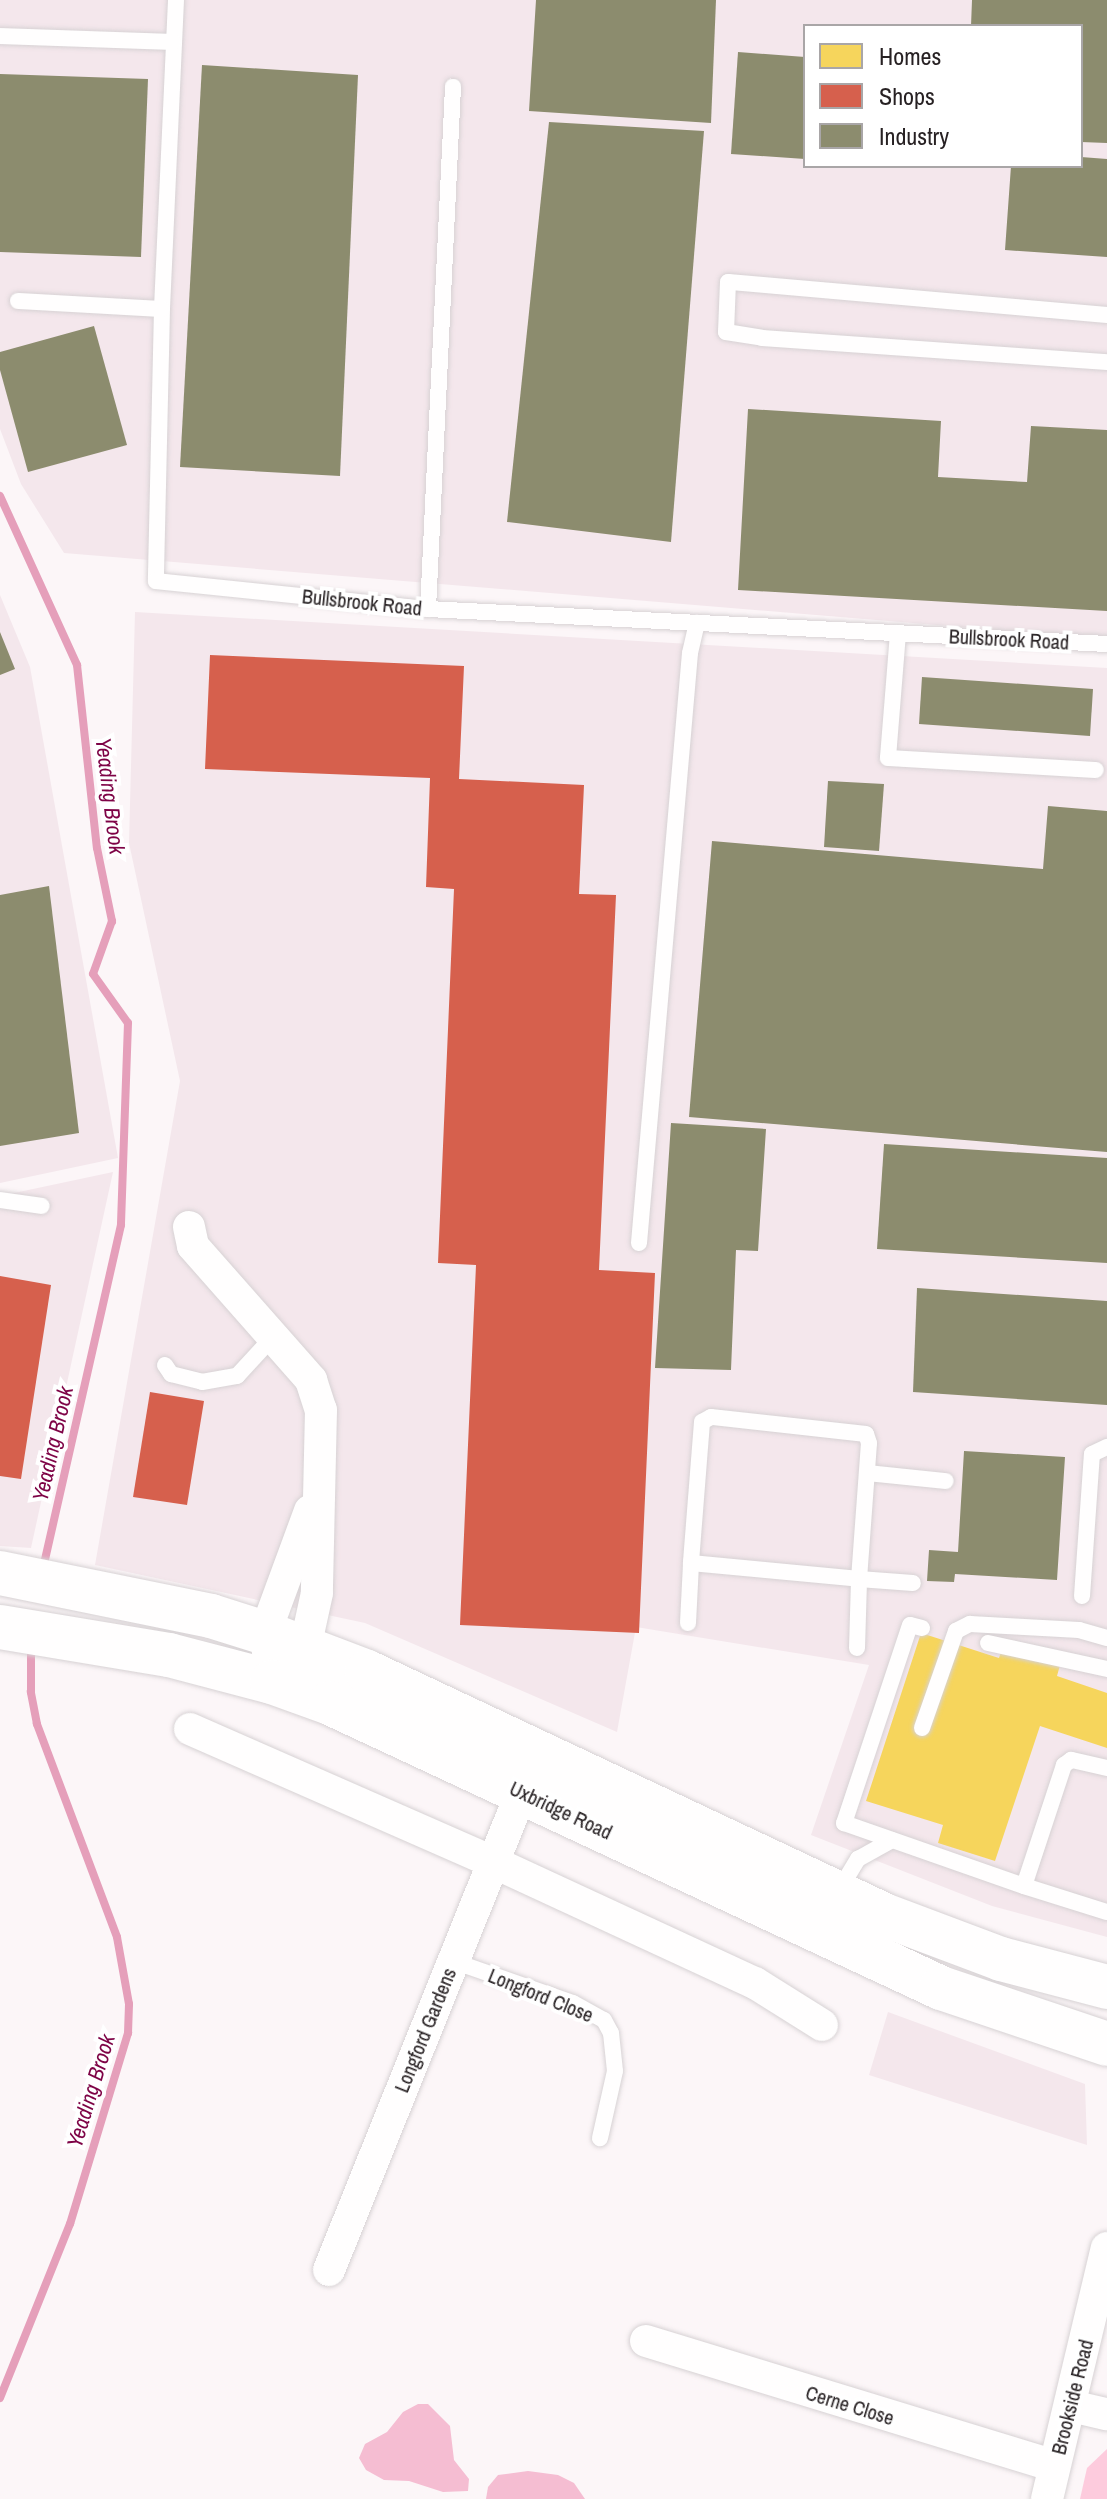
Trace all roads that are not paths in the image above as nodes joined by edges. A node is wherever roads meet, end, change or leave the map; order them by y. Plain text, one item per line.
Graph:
1 (176, 0) edge
2 (0, 36) edge
3 (173, 42) junction
4 (453, 87) dead end
5 (18, 301) dead end
6 (162, 309) junction
7 (1107, 315) edge
8 (1107, 362) edge
9 (428, 609) junction
10 (697, 623) junction
11 (898, 633) junction
12 (1107, 644) edge
13 (1096, 770) dead end
14 (0, 1200) edge
15 (42, 1206) dead end
16 (189, 1227) dead end
17 (639, 1243) dead end
18 (273, 1337) junction
19 (165, 1365) dead end
20 (1107, 1447) edge
21 (868, 1473) junction
22 (946, 1481) dead end
23 (320, 1486) junction
24 (691, 1563) junction
25 (5, 1574) edge
26 (859, 1579) junction
27 (913, 1583) dead end
28 (1082, 1596) dead end
29 (688, 1623) dead end
30 (2, 1628) edge
31 (922, 1628) dead end
32 (265, 1633) junction
33 (1107, 1638) edge
34 (988, 1643) dead end
35 (305, 1648) junction
36 (857, 1648) dead end
37 (1107, 1669) edge
38 (272, 1682) junction
39 (922, 1728) dead end
40 (190, 1729) dead end
41 (1107, 1768) edge
42 (522, 1791) junction
43 (892, 1840) junction
44 (495, 1863) junction
45 (1024, 1886) junction
46 (837, 1893) junction
47 (1107, 1912) edge
48 (453, 1961) junction
49 (1107, 1987) edge
50 (822, 2025) dead end
51 (1107, 2044) edge
52 (600, 2138) dead end
53 (1107, 2248) edge
54 (329, 2270) dead end
55 (646, 2341) dead end
56 (1071, 2406) junction
57 (1107, 2414) edge
58 (1054, 2466) junction
59 (1047, 2499) edge

1 - 3 lane, Bullsbrook Road
2 - 3 lane
3 - 6 lane, Bullsbrook Road
4 - 9 lane
5 - 6 lane
6 - 9 lane, Bullsbrook Road
7 - 8 lane
9 - 10 lane, Bullsbrook Road
10 - 11 lane, Bullsbrook Road
10 - 17 lane
11 - 12 lane, Bullsbrook Road
11 - 13 lane
14 - 15 lane
16 - 18 street
18 - 19 lane
18 - 23 street
20 - 28 lane
21 - 22 lane
21 - 24 lane
21 - 26 lane
23 - 32 street
23 - 35 street
24 - 26 lane
24 - 29 lane
25 - 32 main road, Uxbridge Road
26 - 27 lane
26 - 36 lane
30 - 38 main road, Uxbridge Road
31 - 43 lane
32 - 35 main road, Uxbridge Road
32 - 38 street
33 - 39 lane
34 - 37 lane
35 - 38 street
35 - 46 main road, Uxbridge Road
38 - 42 main road, Uxbridge Road
40 - 44 street
41 - 45 lane
42 - 44 street, Longford Gardens
42 - 51 main road, Uxbridge Road
43 - 45 lane
43 - 46 lane
44 - 48 street, Longford Gardens
44 - 50 street
45 - 47 lane
46 - 49 main road, Uxbridge Road
48 - 52 lane, Longford Close
48 - 54 street, Longford Gardens
53 - 56 street, Brookside Road
55 - 58 street, Cerne Close
56 - 57 street
56 - 58 street, Brookside Road
58 - 59 street, Brookside Road

